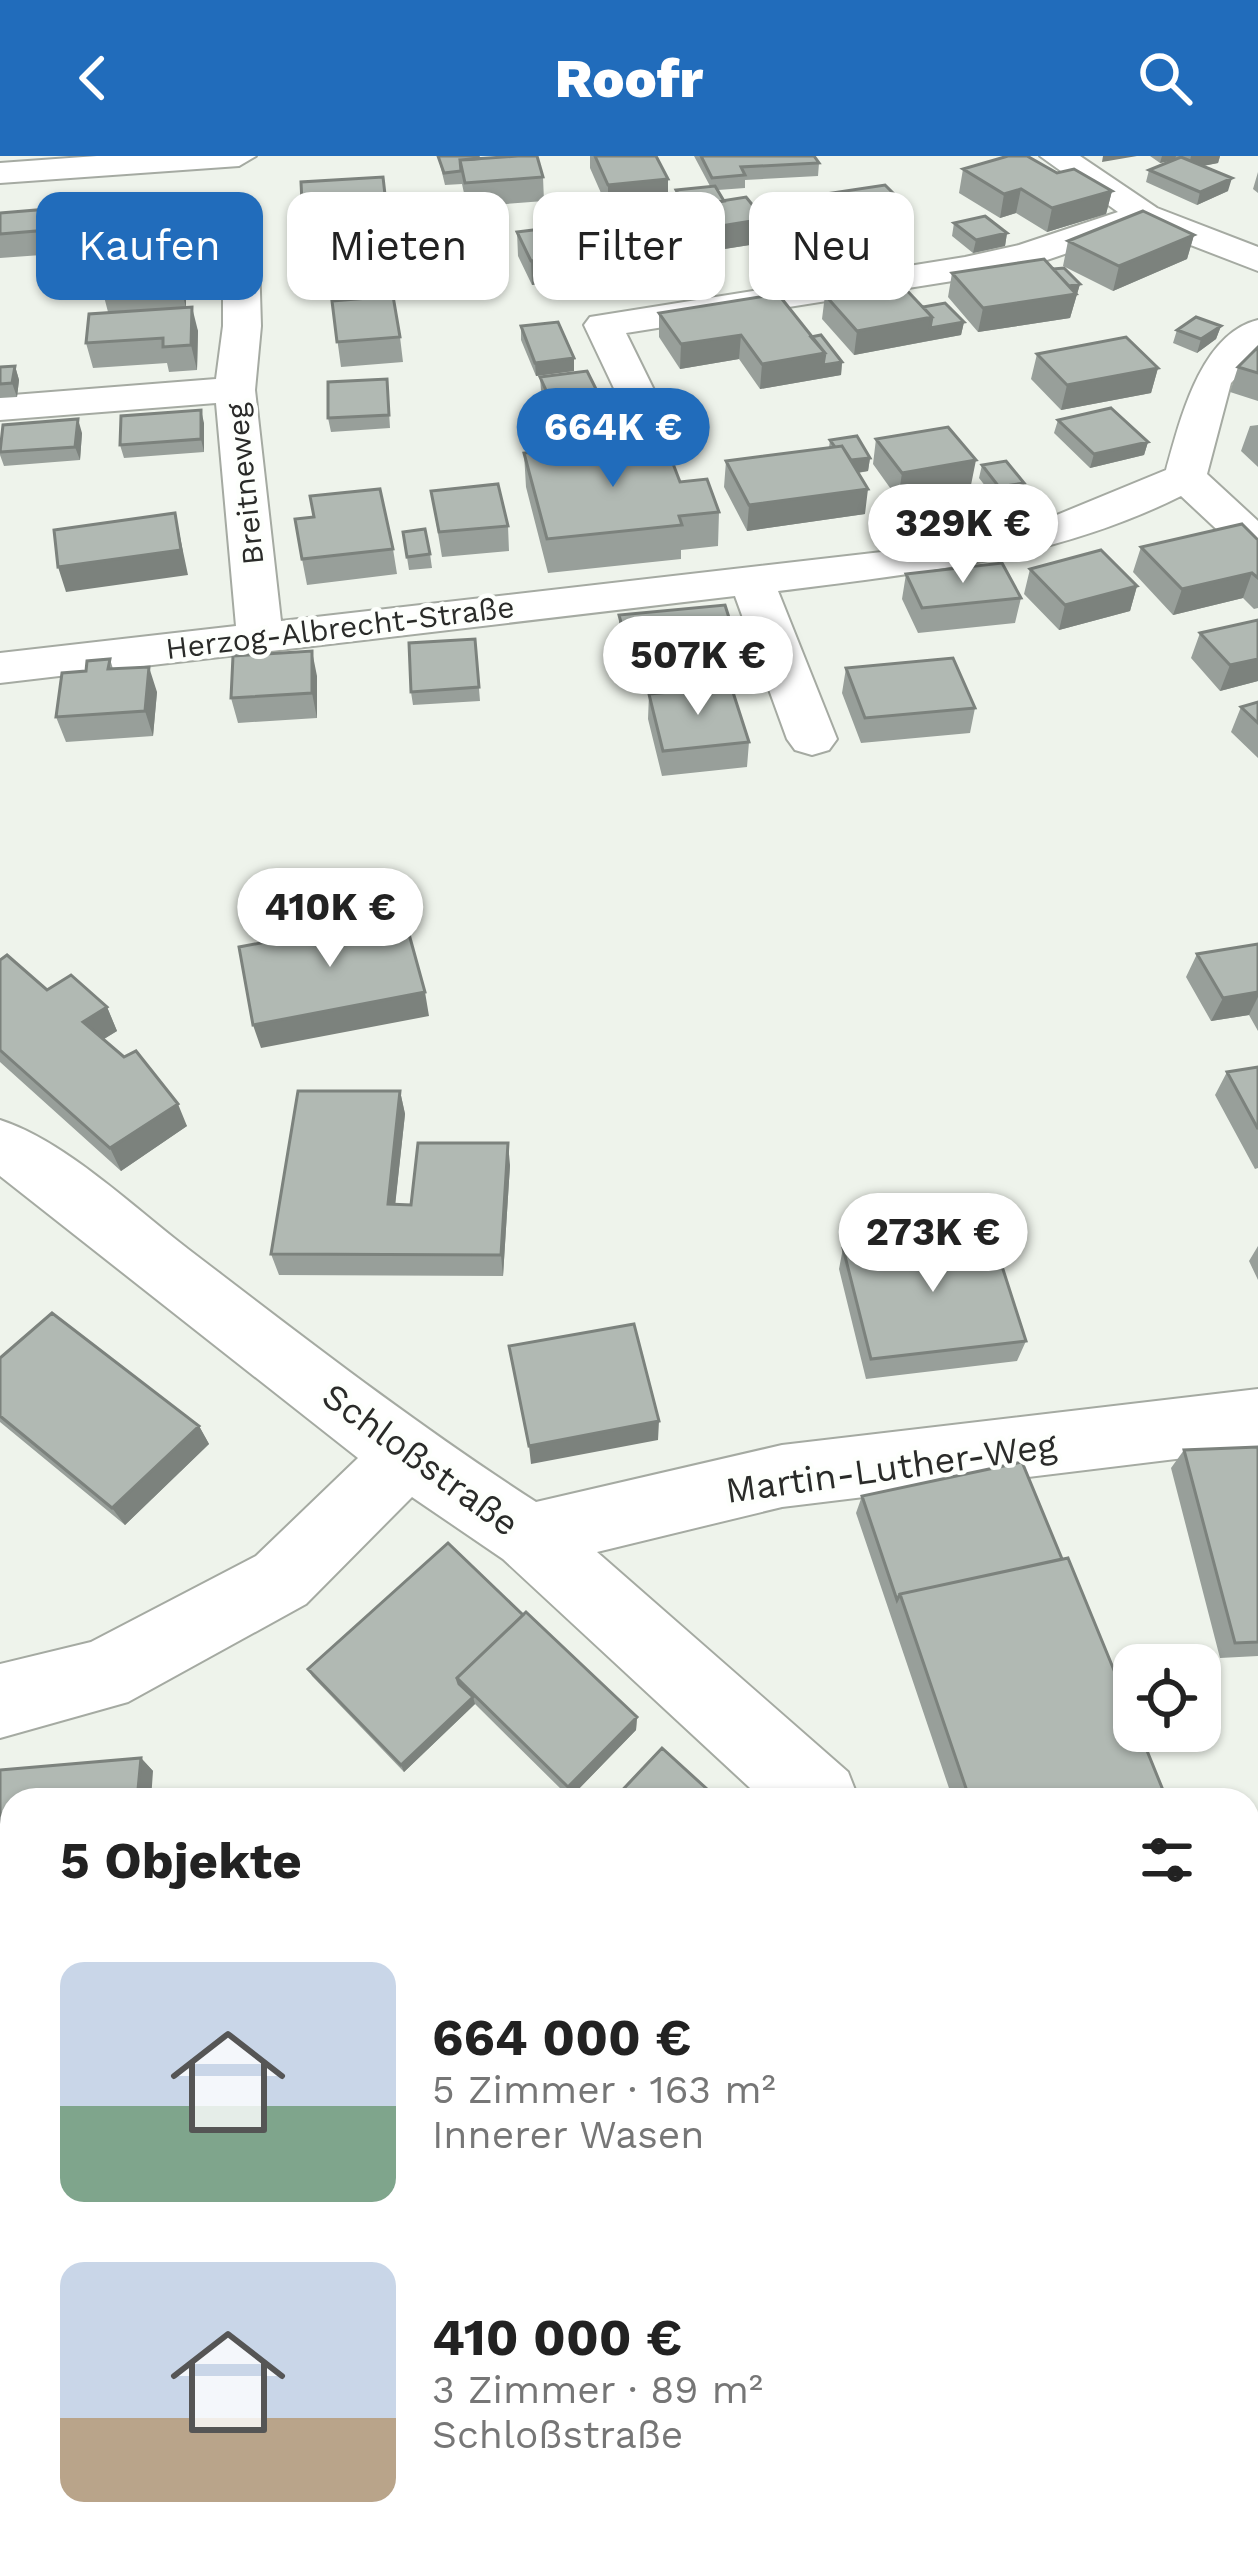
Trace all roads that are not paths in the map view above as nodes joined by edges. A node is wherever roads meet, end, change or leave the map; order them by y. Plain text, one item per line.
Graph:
1 (239, 156) edge
2 (1058, 156) edge
3 (0, 172) edge
4 (1145, 215) junction
5 (1258, 260) edge
6 (242, 300) edge
7 (1258, 331) edge
8 (235, 390) junction
9 (0, 408) edge
10 (661, 448) edge
11 (1185, 478) junction
12 (1258, 544) edge
13 (752, 580) junction
14 (260, 637) junction
15 (0, 668) edge
16 (812, 739) dead end
17 (0, 1144) edge
18 (1258, 1419) edge
19 (407, 1456) junction
20 (528, 1536) junction
21 (0, 1700) edge
22 (807, 1788) edge

1 - 3 street
2 - 4 street
4 - 5 street
4 - 10 street
6 - 8 street, Breitneweg
7 - 11 street
8 - 9 street
8 - 14 street, Breitneweg
11 - 12 street
11 - 13 street, Herzog-Albrecht-Straße
13 - 14 street, Herzog-Albrecht-Straße
13 - 16 street
14 - 15 street, Herzog-Albrecht-Straße
17 - 19 street, Schloßstraße
18 - 20 street, Martin-Luther-Weg
19 - 20 street, Schloßstraße
19 - 21 street
20 - 22 street, Schloßstraße

